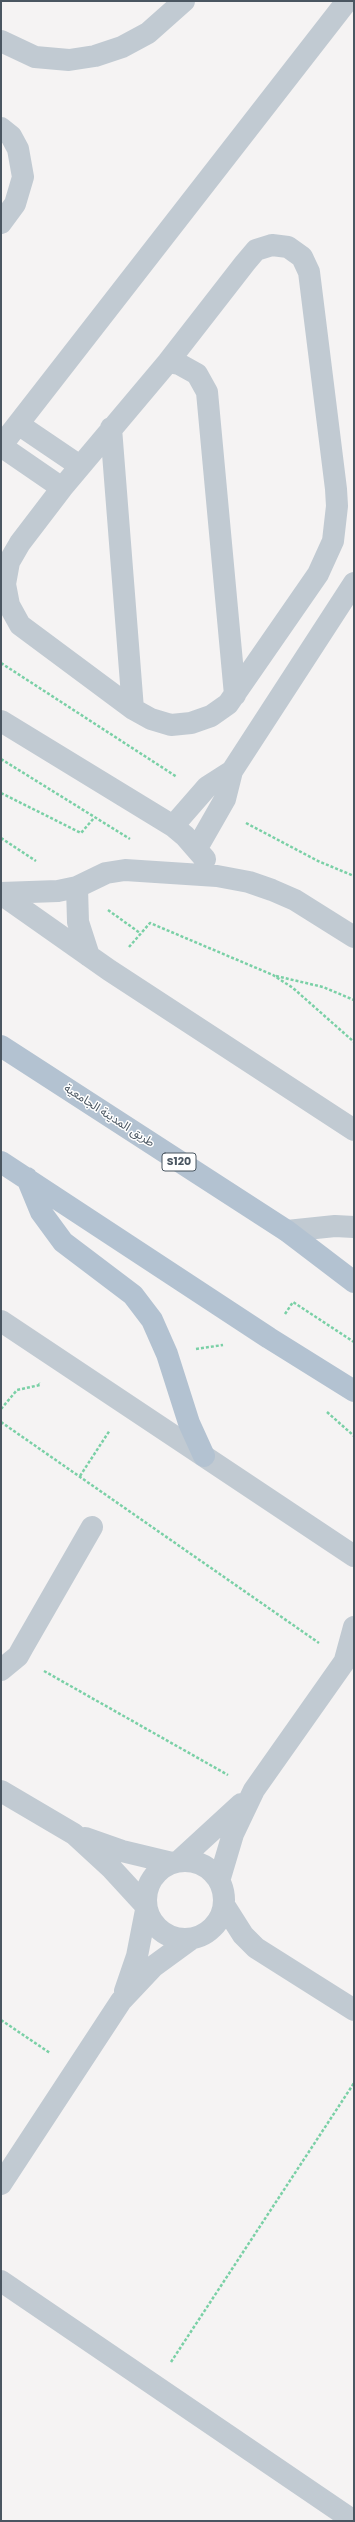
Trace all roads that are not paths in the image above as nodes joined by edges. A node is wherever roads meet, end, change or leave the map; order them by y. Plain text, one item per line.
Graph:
1 (184, 1) edge
2 (347, 1) edge
3 (4, 50) edge
4 (1, 128) edge
5 (1, 223) edge
6 (168, 362) junction
7 (18, 424) junction
8 (111, 428) junction
9 (1, 446) edge
10 (80, 466) junction
11 (62, 488) junction
12 (354, 583) edge
13 (235, 695) junction
14 (133, 709) junction
15 (1, 721) edge
16 (232, 771) junction
17 (173, 826) junction
18 (197, 848) junction
19 (217, 876) junction
20 (77, 887) junction
21 (1, 893) edge
22 (354, 937) edge
23 (89, 956) junction
24 (1, 1046) edge
25 (354, 1130) edge
26 (1, 1162) edge
27 (27, 1178) junction
28 (354, 1227) edge
29 (287, 1232) junction
30 (354, 1282) edge
31 (1, 1321) edge
32 (354, 1391) edge
33 (204, 1456) junction
34 (92, 1527) dead end
35 (353, 1560) edge
36 (354, 1627) edge
37 (349, 1654) edge
38 (1, 1670) edge
39 (254, 1790) junction
40 (1, 1791) edge
41 (74, 1834) junction
42 (176, 1862) junction
43 (219, 1881) junction
44 (224, 1905) junction
45 (146, 1908) junction
46 (191, 1939) junction
47 (120, 2001) junction
48 (354, 2010) edge
49 (1, 2184) edge
50 (1, 2281) edge
51 (354, 2521) edge

1 - 3 street
2 - 7 street
4 - 5 street
6 - 8 street
6 - 13 street
6 - 13 street
7 - 9 street
7 - 10 street
8 - 10 street
8 - 14 street
9 - 11 street
10 - 11 street
11 - 14 street
12 - 16 street
13 - 14 street
15 - 17 street
16 - 17 street
16 - 18 street
17 - 18 street
18 - 19 street
19 - 20 street
19 - 22 street
20 - 21 street
20 - 23 street
21 - 23 street
23 - 25 street
24 - 29 main road, طريق المدينة الجامعية / S120
26 - 27 main road
27 - 32 main road
27 - 33 main road
28 - 29 street
29 - 30 main road, طريق المدينة الجامعية / S120
31 - 33 street
33 - 35 street
34 - 38 street
36 - 37 street
37 - 39 street
39 - 42 street
39 - 43 street
40 - 41 street
41 - 42 street
41 - 45 street
42 - 43 street
42 - 45 street
43 - 44 street
44 - 46 street
44 - 48 street
45 - 46 street
45 - 47 street
46 - 47 street
47 - 49 street
50 - 51 street

